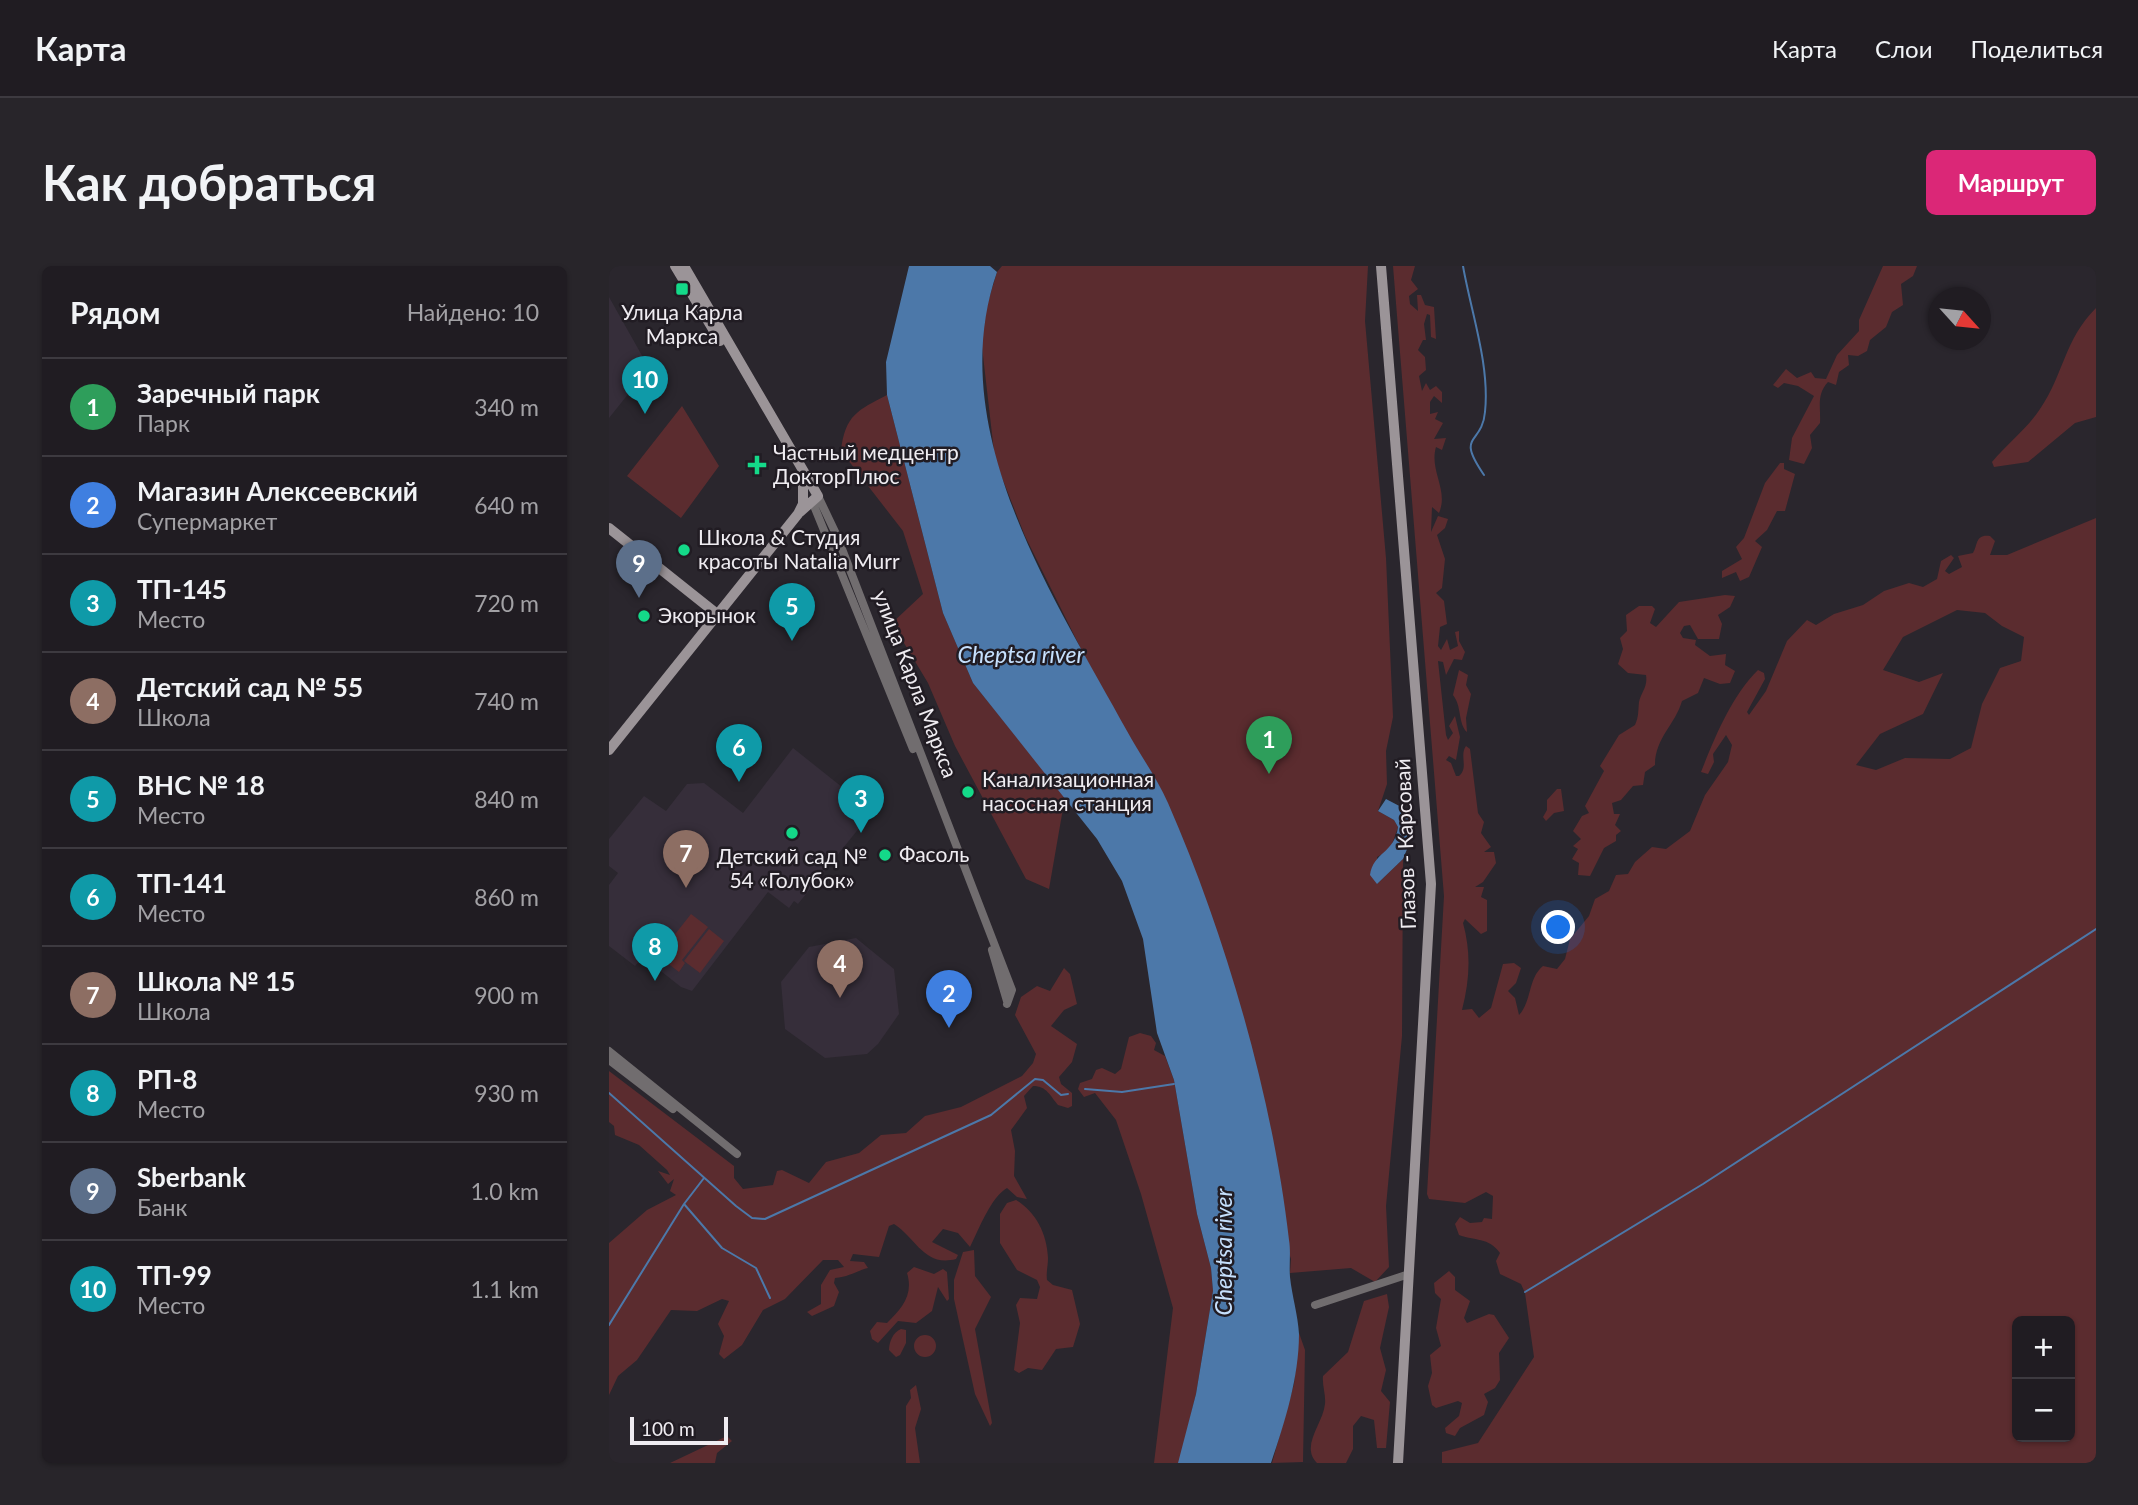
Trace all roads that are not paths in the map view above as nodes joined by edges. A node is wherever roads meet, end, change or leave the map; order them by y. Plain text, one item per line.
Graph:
1 (675, 266) edge
2 (684, 266) edge
3 (1381, 266) edge
4 (803, 482) junction
5 (815, 498) junction
6 (798, 514) junction
7 (821, 519) junction
8 (609, 528) edge
9 (717, 614) junction
10 (609, 750) edge
11 (609, 1051) edge
12 (609, 1059) edge
13 (1409, 1274) junction
14 (1315, 1304) dead end
15 (1398, 1463) edge

1 - 4 main road, улица Карла Маркса
2 - 5 main road, улица Карла Маркса
3 - 13 main road, Глазов - Карсовай
4 - 5 main road, улица Карла Маркса
4 - 6 main road
5 - 6 main road
5 - 7 street, улица Карла Маркса
5 - 7 street, улица Карла Маркса
6 - 7 street
6 - 9 main road
8 - 9 main road
9 - 10 main road
11 - 12 street
13 - 14 street
13 - 15 main road, Глазов - Карсовай

